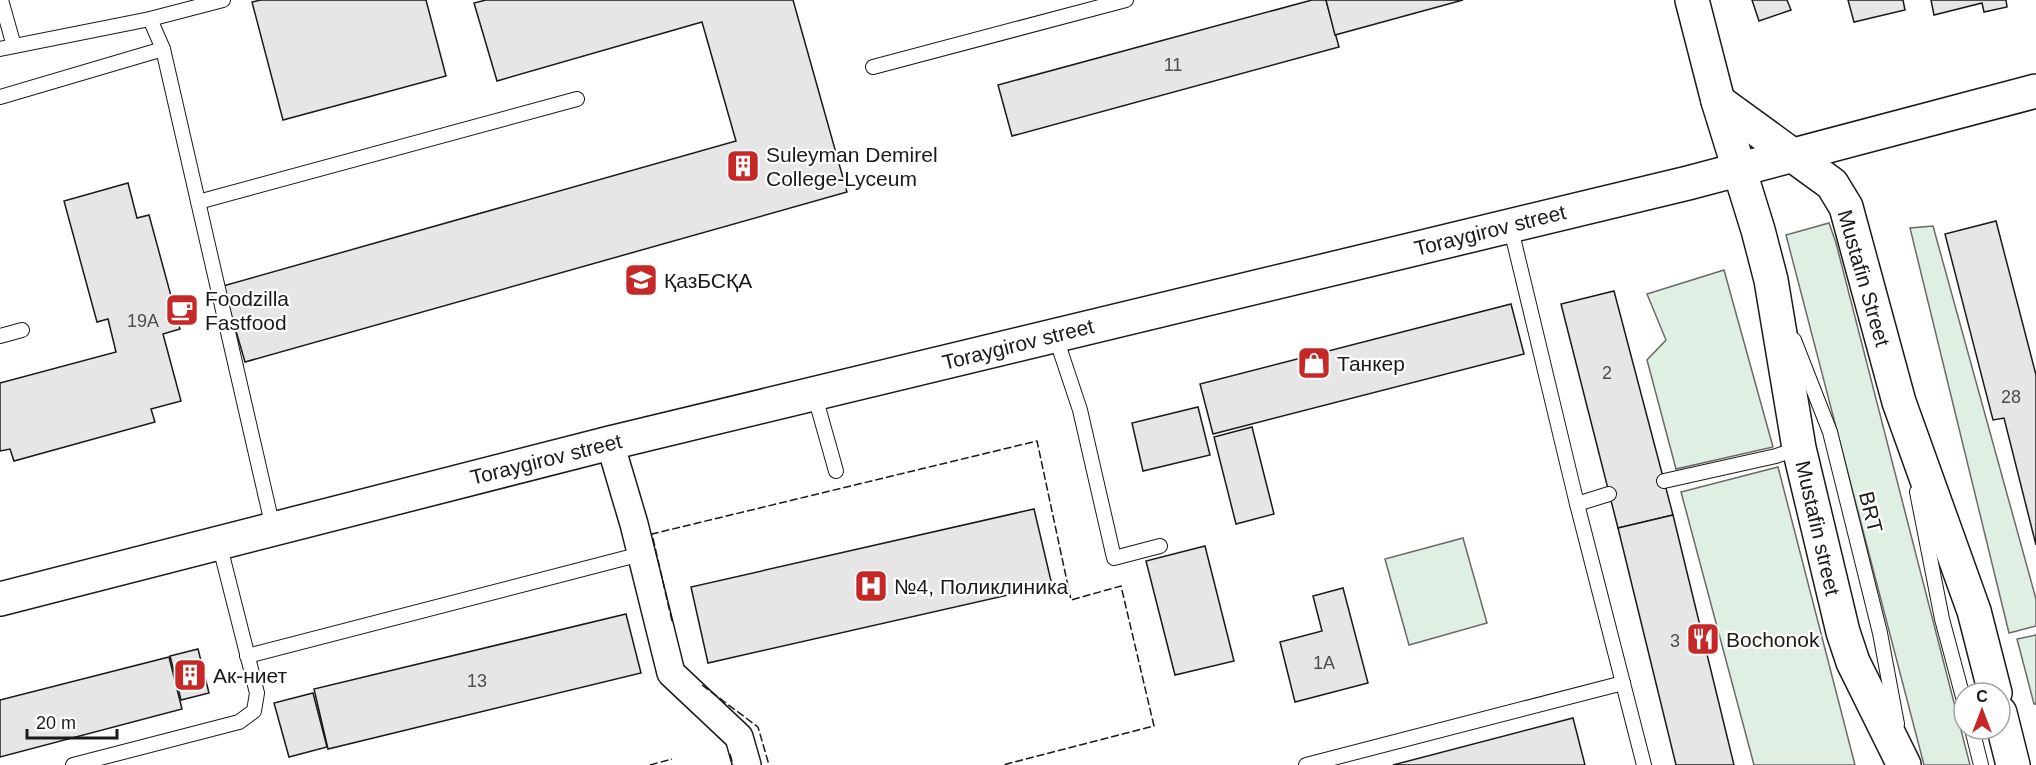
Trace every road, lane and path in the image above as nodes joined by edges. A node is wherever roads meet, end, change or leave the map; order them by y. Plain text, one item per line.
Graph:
1 (0, 0) edge
2 (223, 0) edge
3 (1126, 0) edge
4 (1692, 0) edge
5 (150, 20) junction
6 (7, 48) edge
7 (163, 49) junction
8 (873, 67) dead end
9 (2036, 91) edge
10 (0, 97) edge
11 (577, 99) dead end
12 (1718, 100) junction
13 (1795, 156) junction
14 (1739, 170) junction
15 (198, 202) junction
16 (1510, 225) junction
17 (1771, 280) junction
18 (22, 330) dead end
19 (1055, 335) junction
20 (0, 336) edge
21 (814, 393) junction
22 (1899, 402) junction
23 (610, 443) junction
24 (1799, 448) junction
25 (836, 471) dead end
26 (1664, 481) dead end
27 (1609, 494) dead end
28 (1577, 504) junction
29 (273, 528) junction
30 (219, 543) junction
31 (1160, 546) dead end
32 (641, 554) junction
33 (0, 599) edge
34 (247, 656) junction
35 (1959, 681) edge
36 (1992, 681) edge
37 (1623, 683) junction
38 (1975, 741) edge
39 (2007, 741) edge
40 (97, 762) edge
41 (1904, 764) edge
42 (73, 765) edge
43 (747, 765) edge
44 (1306, 765) edge
45 (1644, 765) edge
46 (1982, 765) edge
47 (2013, 765) edge

1 - 6 lane
2 - 5 lane
3 - 8 lane
4 - 12 street
5 - 6 lane
5 - 7 lane
7 - 10 lane
7 - 15 lane
9 - 13 street, Toraygirov street
11 - 15 lane
12 - 13 street, Mustafin Street
12 - 14 street
13 - 14 street, Toraygirov street
13 - 22 street, Mustafin Street
14 - 16 street, Toraygirov street
14 - 17 street
15 - 29 lane
16 - 19 street, Toraygirov street
16 - 28 lane
17 - 24 street, Mustafin street
17 - 41 lane, BRT
18 - 20 lane
19 - 21 street, Toraygirov street
19 - 31 lane
21 - 23 street, Toraygirov street
21 - 25 lane
22 - 35 lane
22 - 36 street
23 - 29 street, Toraygirov street
23 - 32 street
24 - 26 lane
24 - 41 street, Mustafin street
27 - 28 lane
28 - 37 lane
29 - 30 street, Toraygirov street
30 - 33 street, Toraygirov street
30 - 34 lane
32 - 34 lane
32 - 43 street
34 - 40 lane
37 - 44 lane
37 - 45 lane
38 - 46 lane
39 - 47 street
40 - 42 lane

